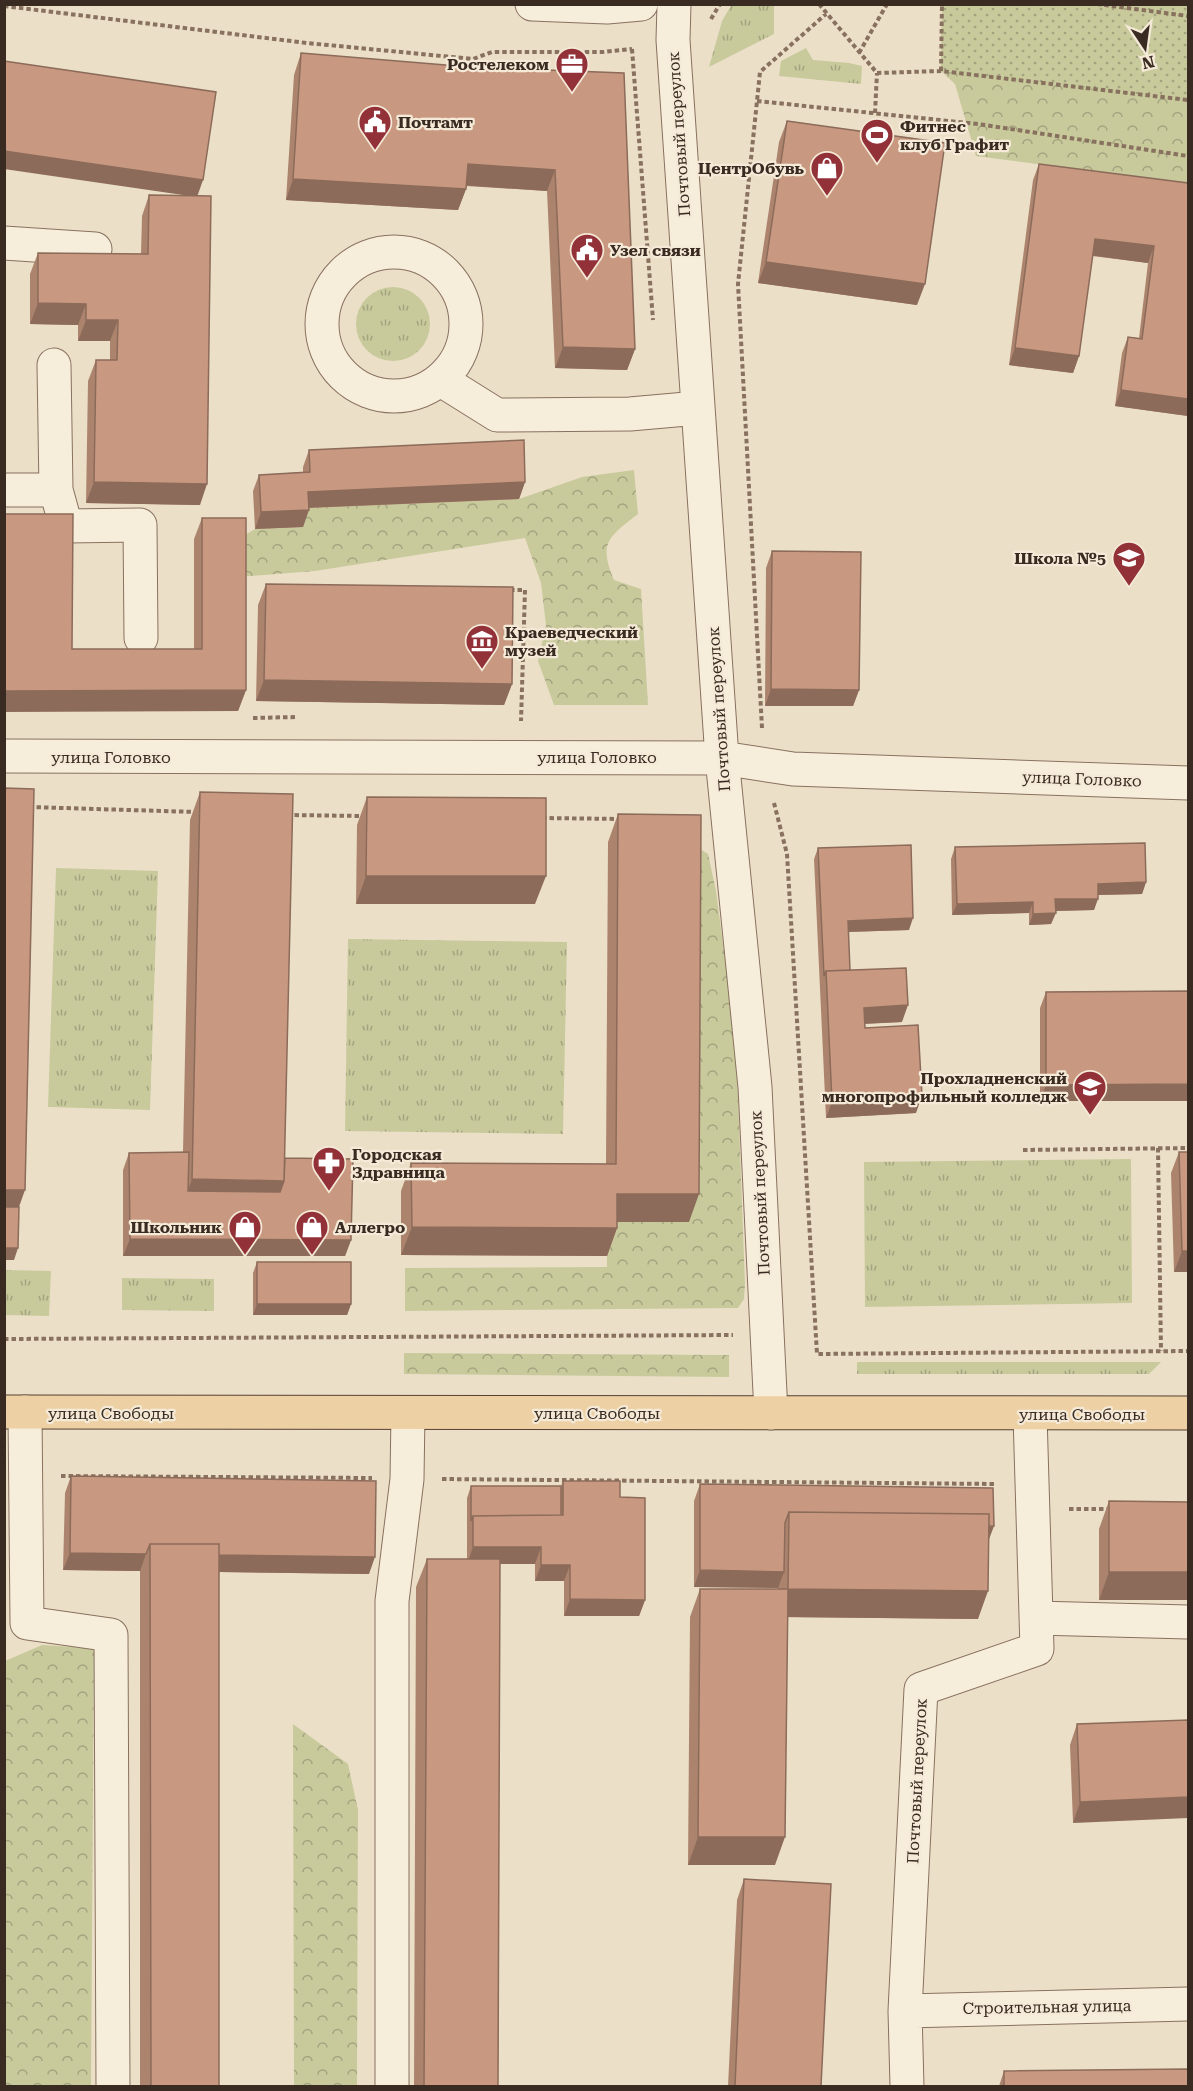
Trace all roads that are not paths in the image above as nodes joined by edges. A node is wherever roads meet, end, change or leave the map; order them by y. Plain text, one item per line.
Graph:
1 (531, 4) edge
2 (641, 4) edge
3 (674, 4) edge
4 (4, 243) edge
5 (95, 249) dead end
6 (54, 365) dead end
7 (441, 380) junction
8 (698, 408) junction
9 (4, 490) edge
10 (56, 490) junction
11 (141, 638) dead end
12 (4, 756) edge
13 (722, 758) junction
14 (1188, 783) edge
15 (15, 1412) edge
16 (408, 1413) junction
17 (771, 1413) junction
18 (1188, 1413) edge
19 (1030, 1415) junction
20 (1036, 1618) junction
21 (1188, 1622) edge
22 (1188, 2004) edge
23 (905, 2011) junction
24 (113, 2086) edge
25 (392, 2086) edge
26 (907, 2086) edge

1 - 2 street
3 - 8 street, Почтовый переулок
4 - 5 street
6 - 10 street
7 - 7 street
7 - 8 street
8 - 13 street, Почтовый переулок
9 - 10 street
10 - 11 street
12 - 13 street, улица Головко
13 - 14 street, улица Головко
13 - 17 street, Почтовый переулок
15 - 16 main road, улица Свободы
15 - 24 street
16 - 17 main road, улица Свободы
16 - 25 street
17 - 19 main road, улица Свободы
18 - 19 main road, улица Свободы
19 - 20 street, Почтовый переулок
20 - 21 street
20 - 23 street, Почтовый переулок
22 - 23 street, Строительная улица
23 - 26 street, Почтовый переулок

